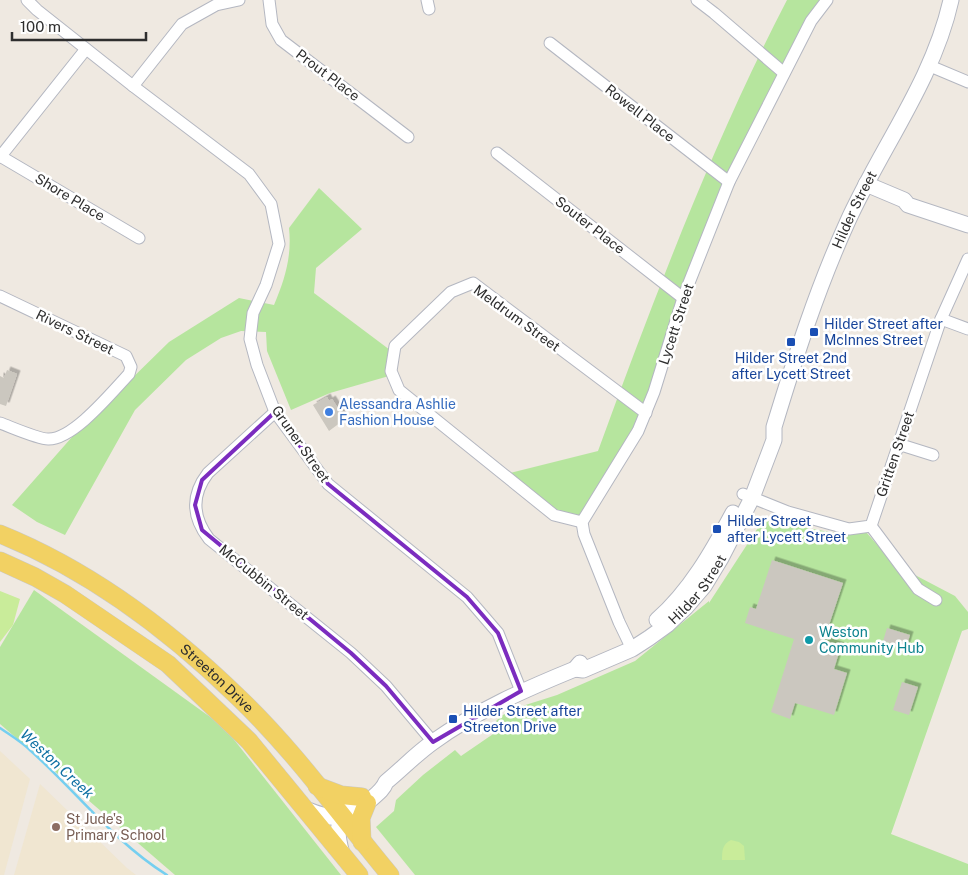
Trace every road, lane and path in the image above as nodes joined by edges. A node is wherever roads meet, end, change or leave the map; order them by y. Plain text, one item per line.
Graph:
1 (27, 0) edge
2 (239, 0) edge
3 (268, 0) edge
4 (697, 0) edge
5 (827, 0) edge
6 (951, 0) edge
7 (550, 43) dead end
8 (86, 49) junction
9 (930, 66) junction
10 (784, 73) junction
11 (968, 82) edge
12 (133, 86) junction
13 (408, 137) dead end
14 (497, 153) dead end
15 (0, 156) edge
16 (729, 182) junction
17 (864, 188) junction
18 (968, 226) edge
19 (139, 238) dead end
20 (968, 258) edge
21 (0, 296) edge
22 (683, 298) junction
23 (940, 319) junction
24 (968, 328) edge
25 (275, 412) junction
26 (646, 413) junction
27 (0, 423) edge
28 (898, 444) junction
29 (933, 455) dead end
30 (748, 496) junction
31 (582, 522) junction
32 (871, 526) junction
33 (0, 534) edge
34 (0, 561) edge
35 (936, 600) dead end
36 (630, 645) junction
37 (521, 691) junction
38 (433, 742) junction
39 (316, 785) junction
40 (364, 800) junction
41 (304, 809) junction
42 (342, 817) junction
43 (362, 842) junction
44 (352, 867) edge
45 (390, 875) edge

1 - 8 street, Gruner Street
2 - 12 street
3 - 13 street, Prout Place
4 - 10 street
5 - 10 street, Lycett Street
6 - 9 street, Hilder Street
7 - 16 street, Rowell Place
8 - 12 street, Gruner Street
8 - 15 street
9 - 11 street
9 - 17 street, Hilder Street
10 - 16 street, Lycett Street
12 - 25 street, Gruner Street
14 - 22 street, Souter Place
15 - 19 street, Shore Place
16 - 22 street, Lycett Street
17 - 18 street
17 - 30 street, Hilder Street
20 - 23 street, Gritten Street
21 - 27 street, Rivers Street
22 - 26 street, Lycett Street
23 - 24 street
23 - 28 street, Gritten Street
25 - 37 street, Gruner Street
25 - 38 street, McCubbin Street
26 - 31 street, Lycett Street
26 - 31 street, Meldrum Street
28 - 29 street
28 - 32 street, Gritten Street
30 - 32 street
30 - 36 street, Hilder Street
31 - 36 street
32 - 35 street
33 - 39 main road, Streeton Drive
34 - 41 main road, Streeton Drive
36 - 37 street, Hilder Street
37 - 38 street, Hilder Street
38 - 40 street, Hilder Street
39 - 40 main road
39 - 42 main road, Streeton Drive
40 - 42 street, Hilder Street
40 - 43 main road
41 - 42 street
41 - 44 main road, Streeton Drive
42 - 43 main road, Streeton Drive
42 - 44 street
43 - 45 main road, Streeton Drive

